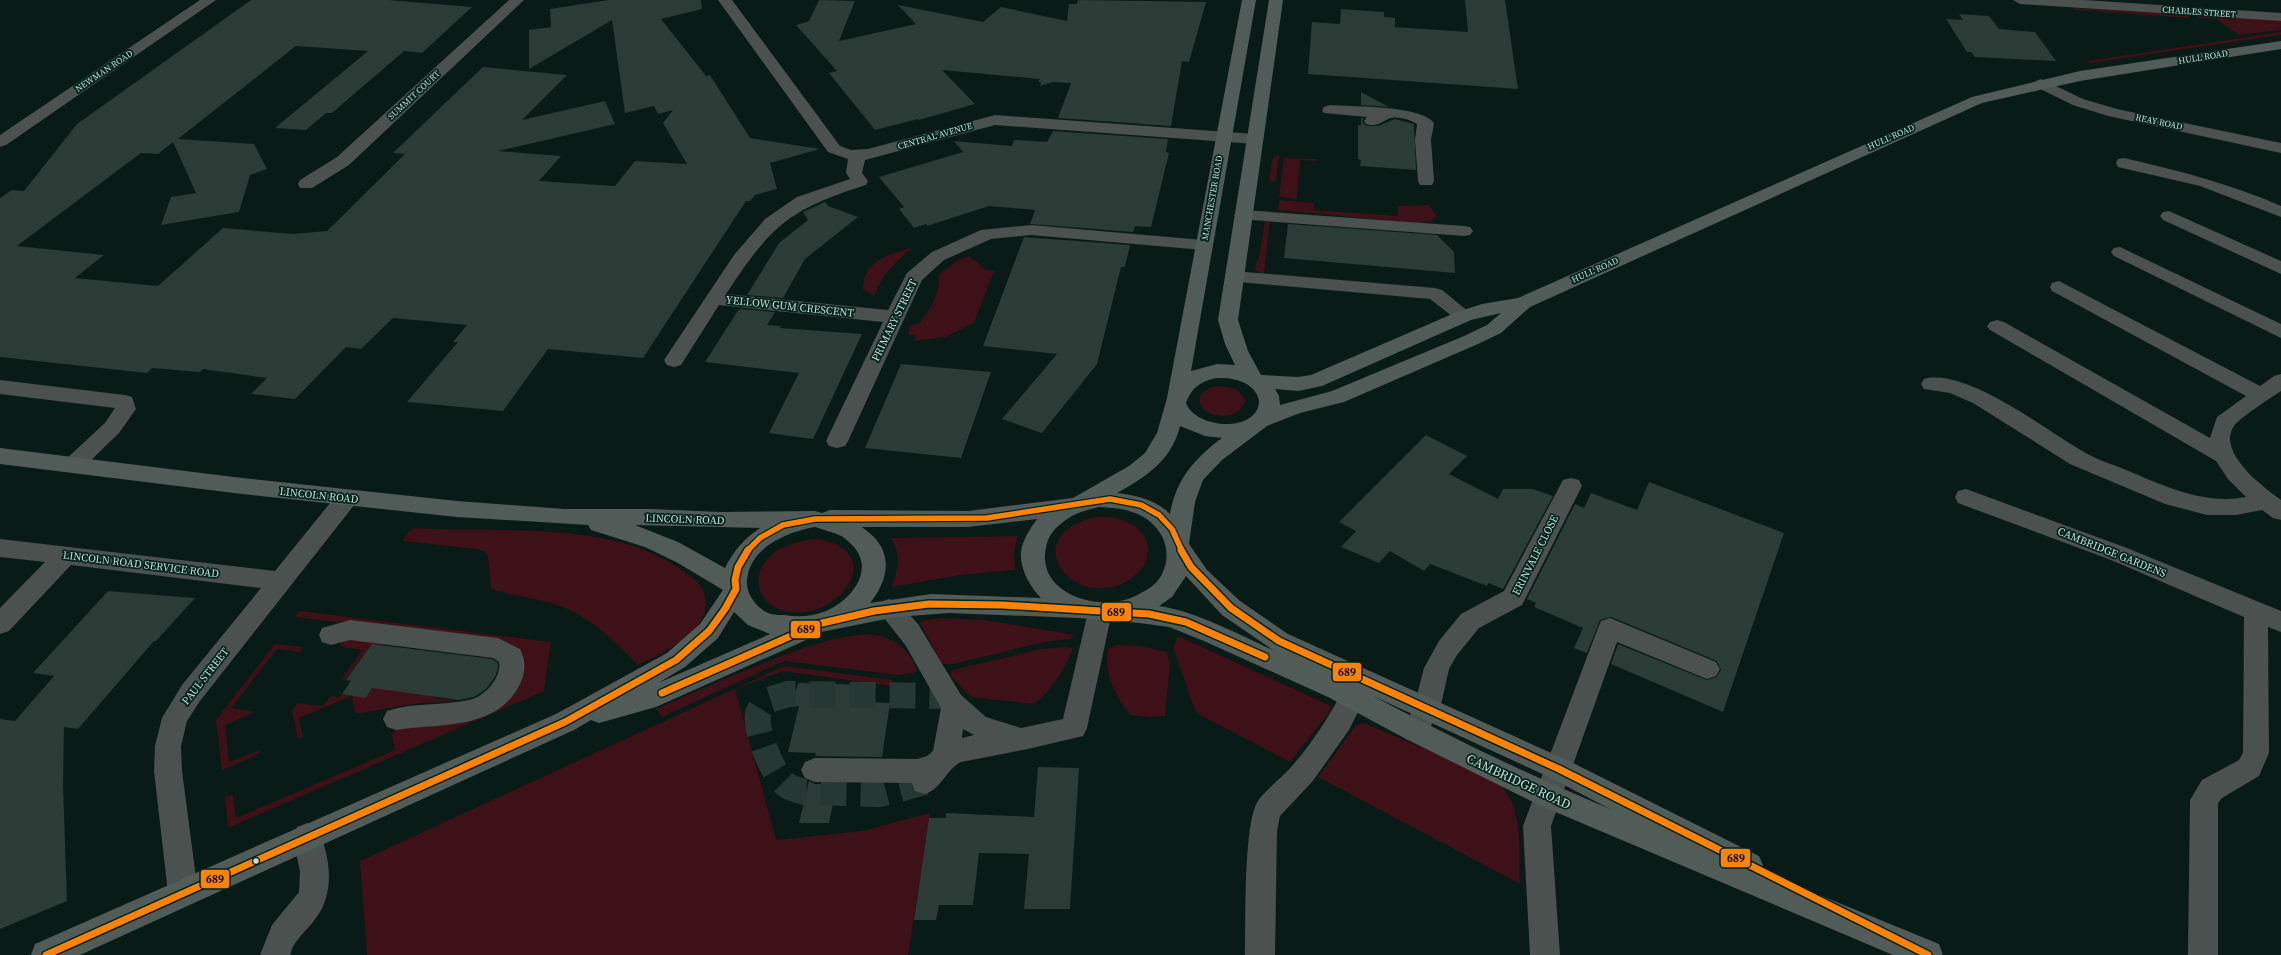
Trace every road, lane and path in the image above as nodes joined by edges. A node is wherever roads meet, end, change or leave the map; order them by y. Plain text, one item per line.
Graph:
1 (209, 0) edge
2 (517, 0) edge
3 (725, 0) edge
4 (1249, 0) edge
5 (1276, 0) edge
6 (2020, 0) edge
7 (2168, 5) edge
8 (2281, 17) edge
9 (2281, 45) edge
10 (2041, 84) junction
11 (1330, 110) dead end
12 (1223, 137) junction
13 (1255, 139) junction
14 (0, 142) edge
15 (2281, 148) edge
16 (856, 156) junction
17 (2124, 163) dead end
18 (1426, 181) dead end
19 (306, 184) dead end
20 (2281, 212) edge
21 (1243, 215) junction
22 (2169, 216) dead end
23 (1464, 231) dead end
24 (1203, 246) junction
25 (2120, 252) dead end
26 (2281, 268) edge
27 (1234, 277) junction
28 (2059, 287) dead end
29 (714, 298) junction
30 (1523, 303) junction
31 (1464, 316) junction
32 (895, 317) junction
33 (1997, 326) dead end
34 (2281, 332) edge
35 (674, 360) dead end
36 (1341, 370) junction
37 (1255, 380) junction
38 (2281, 381) edge
39 (1931, 384) dead end
40 (0, 387) edge
41 (1361, 387) junction
42 (2260, 395) junction
43 (1176, 399) junction
44 (1256, 424) junction
45 (837, 441) dead end
46 (0, 456) edge
47 (2224, 456) junction
48 (73, 464) junction
49 (1571, 486) dead end
50 (1966, 497) dead end
51 (347, 498) junction
52 (1077, 504) junction
53 (2273, 507) edge
54 (564, 517) junction
55 (810, 519) junction
56 (1180, 546) junction
57 (0, 548) edge
58 (66, 556) junction
59 (282, 581) junction
60 (736, 588) junction
61 (889, 609) junction
62 (1101, 611) junction
63 (2256, 611) junction
64 (2281, 622) edge
65 (822, 623) junction
66 (0, 624) edge
67 (331, 635) dead end
68 (1707, 669) dead end
69 (1357, 689) junction
70 (954, 708) junction
71 (396, 719) dead end
72 (1421, 720) junction
73 (565, 722) junction
74 (1028, 738) junction
75 (945, 757) junction
76 (1559, 769) junction
77 (816, 770) dead end
78 (924, 782) tunnel mouth
79 (1549, 796) junction
80 (307, 836) junction
81 (183, 893) junction
82 (46, 955) edge
83 (275, 955) edge
84 (1260, 955) edge
85 (1546, 955) edge
86 (1927, 955) edge
87 (2204, 955) edge

1 - 14 street, NEWMAN ROAD
2 - 19 street, SUMMIT COURT
3 - 16 street, CENTRAL AVENUE
4 - 12 main road, MANCHESTER ROAD
5 - 13 main road
6 - 7 street, CHARLES STREET
7 - 8 street, CHARLES STREET
9 - 10 main road, HULL ROAD
10 - 15 street, REAY ROAD
10 - 30 main road, HULL ROAD
11 - 18 street
12 - 13 street, CENTRAL AVENUE
12 - 16 street, CENTRAL AVENUE
12 - 24 main road, MANCHESTER ROAD
13 - 21 main road
16 - 29 street, YELLOW GUM CRESCENT
17 - 20 street
21 - 23 street
21 - 27 main road
22 - 26 street
24 - 32 street, PRIMARY STREET
24 - 43 main road, MANCHESTER ROAD
25 - 34 street
27 - 31 street
27 - 37 main road
28 - 42 street
29 - 32 street, YELLOW GUM CRESCENT
29 - 35 street
30 - 31 main road, HULL ROAD
30 - 41 main road, HULL ROAD
31 - 36 main road, HULL ROAD
32 - 45 street, PRIMARY STREET
33 - 47 street
36 - 37 main road, HULL ROAD
36 - 41 main road
37 - 43 main road, HULL ROAD
37 - 44 main road, HULL ROAD
38 - 42 street
39 - 53 street
40 - 48 street
41 - 44 main road, HULL ROAD
42 - 47 street
43 - 44 main road, HULL ROAD
43 - 52 main road, HULL ROAD
44 - 56 main road, HULL ROAD
46 - 48 main road, LINCOLN ROAD
47 - 53 street
48 - 51 main road, LINCOLN ROAD
49 - 72 street, ERINVALE CLOSE
50 - 63 street, CAMBRIDGE GARDENS
51 - 54 main road, LINCOLN ROAD
51 - 59 street, PAUL STREET
52 - 55 main road, HULL ROAD
52 - 56 main road
52 - 62 main road
54 - 55 main road, LINCOLN ROAD
54 - 60 main road, LINCOLN ROAD
55 - 60 main road
55 - 65 main road
56 - 62 main road
56 - 69 main road, CAMBRIDGE ROAD
57 - 58 street, LINCOLN ROAD SERVICE ROAD
58 - 59 street, LINCOLN ROAD SERVICE ROAD
58 - 66 street
59 - 81 street, PAUL STREET
60 - 65 main road
60 - 73 main road
61 - 62 main road
61 - 65 main road
61 - 70 street
62 - 69 main road, CAMBRIDGE ROAD
62 - 74 street
63 - 64 street, CAMBRIDGE GARDENS
63 - 87 street
65 - 73 main road
67 - 71 street
68 - 76 street
69 - 72 main road, CAMBRIDGE ROAD
69 - 84 street
70 - 74 street
70 - 75 street
72 - 76 main road, CAMBRIDGE ROAD
72 - 79 main road, CAMBRIDGE ROAD
73 - 80 main road
74 - 75 street
75 - 77 street
75 - 78 street
76 - 79 street
76 - 86 main road, CAMBRIDGE ROAD
79 - 85 street
79 - 86 main road, CAMBRIDGE ROAD
80 - 81 main road
80 - 83 street
81 - 82 main road

